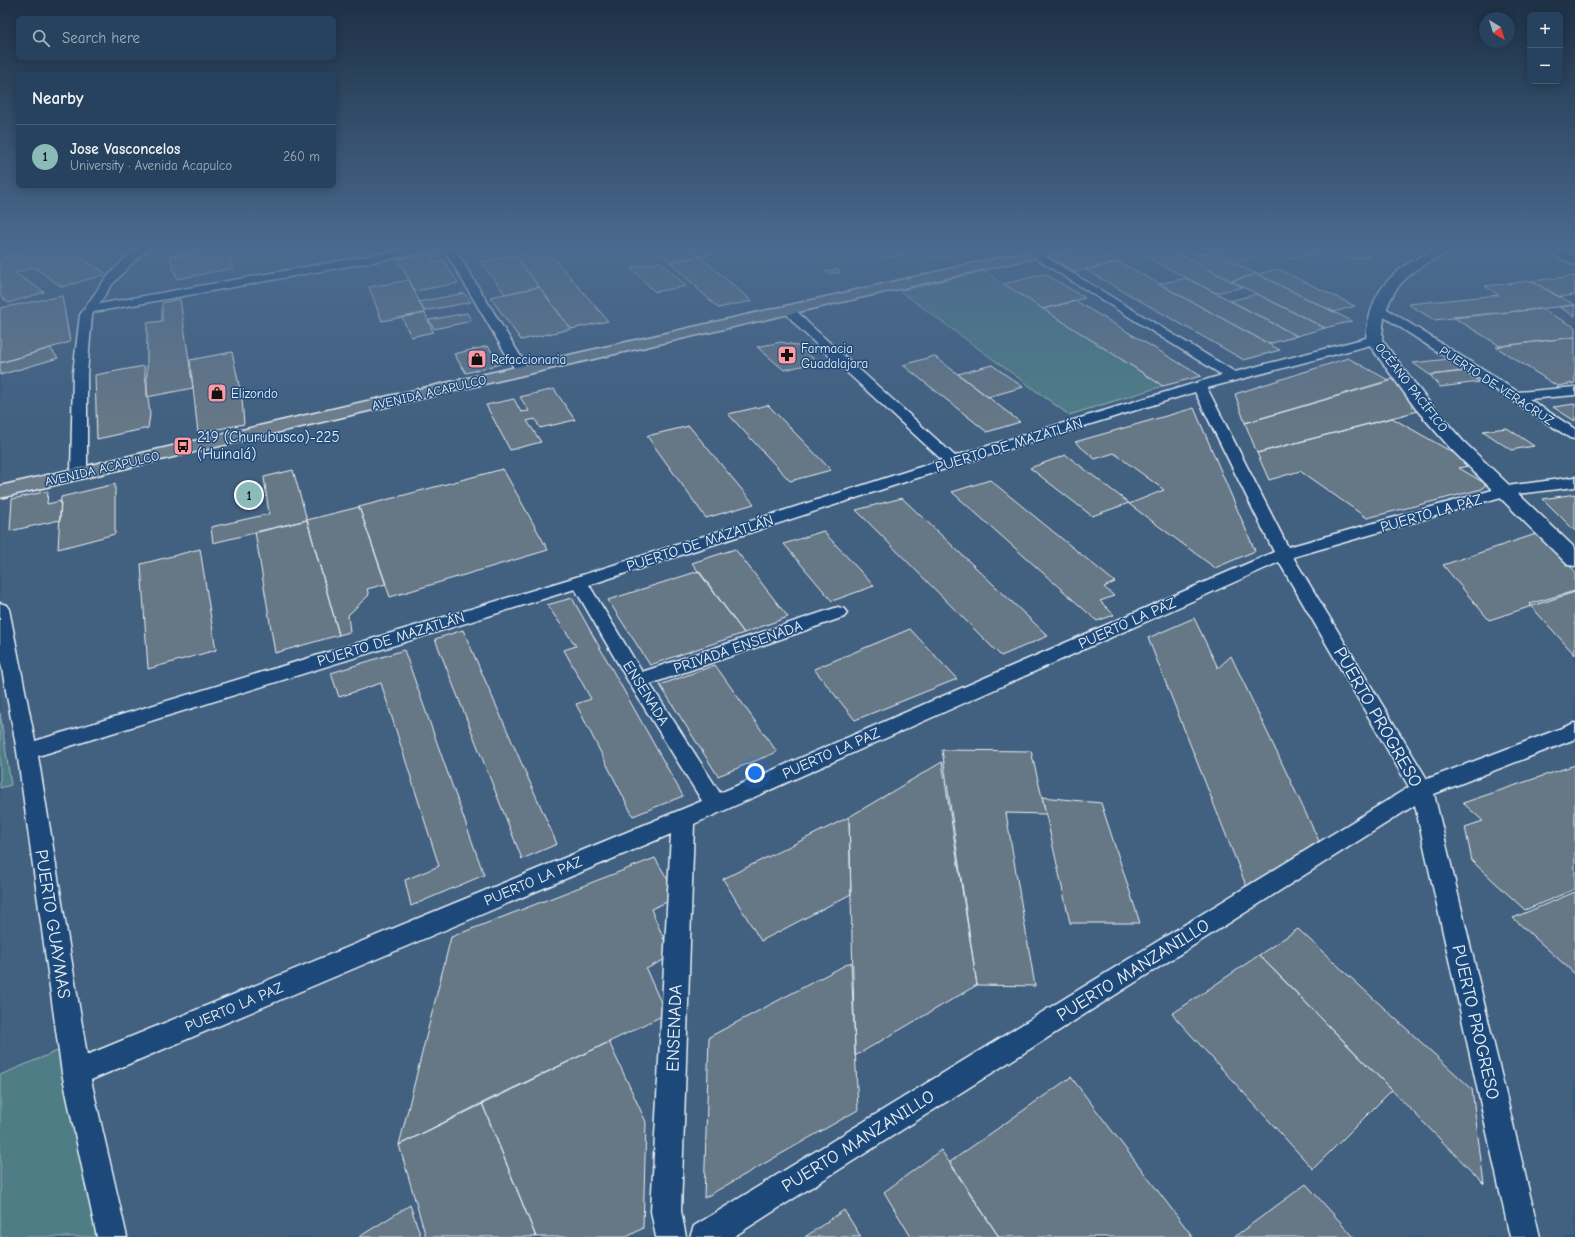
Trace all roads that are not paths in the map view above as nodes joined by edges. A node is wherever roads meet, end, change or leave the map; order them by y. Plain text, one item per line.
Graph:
1 (94, 304) edge
2 (120, 304) edge
3 (482, 304) edge
4 (800, 304) edge
5 (815, 304) edge
6 (1121, 304) edge
7 (1381, 304) edge
8 (1379, 308) junction
9 (91, 309) junction
10 (789, 310) junction
11 (1374, 340) junction
12 (520, 367) junction
13 (1233, 376) junction
14 (1199, 386) junction
15 (1575, 391) edge
16 (1517, 396) junction
17 (1575, 435) edge
18 (952, 462) junction
19 (80, 468) junction
20 (1575, 482) edge
21 (0, 483) edge
22 (1507, 491) junction
23 (0, 492) edge
24 (1283, 554) junction
25 (1575, 560) edge
26 (579, 582) junction
27 (0, 609) edge
28 (838, 613) dead end
29 (638, 682) junction
30 (1575, 732) edge
31 (27, 751) junction
32 (1422, 790) junction
33 (716, 804) junction
34 (683, 819) junction
35 (76, 1073) junction
36 (112, 1237) edge
37 (671, 1237) edge
38 (704, 1237) edge
39 (1525, 1237) edge

1 - 9 street
2 - 9 street
3 - 12 street
4 - 12 main road, AVENIDA ACAPULCO
5 - 10 main road, AVENIDA ACAPULCO
6 - 13 street
7 - 8 street, OCÉANO PACÍFICO
8 - 11 street, OCÉANO PACÍFICO
8 - 16 street, PUERTO DE VERACRUZ
9 - 19 street
10 - 12 main road, AVENIDA ACAPULCO
10 - 18 street
11 - 13 street, PUERTO DE MAZATLÁN
11 - 22 street, OCÉANO PACÍFICO
12 - 19 main road, AVENIDA ACAPULCO
13 - 14 street, PUERTO DE MAZATLÁN
14 - 18 street, PUERTO DE MAZATLÁN
14 - 24 street, PUERTO PROGRESO
15 - 16 street
16 - 17 street, PUERTO DE VERACRUZ
18 - 26 street, PUERTO DE MAZATLÁN
19 - 21 main road, AVENIDA ACAPULCO
19 - 23 main road, AVENIDA ACAPULCO
20 - 22 street, PUERTO LA PAZ
22 - 24 street, PUERTO LA PAZ
22 - 25 street, OCÉANO PACÍFICO
24 - 32 street, PUERTO PROGRESO
24 - 33 street, PUERTO LA PAZ
26 - 29 street, ENSENADA
26 - 31 street, PUERTO DE MAZATLÁN
27 - 31 street, PUERTO GUAYMAS
28 - 29 street, PRIVADA ENSENADA
29 - 33 street, ENSENADA
30 - 32 street, PUERTO MANZANILLO
31 - 35 street, PUERTO GUAYMAS
32 - 38 street, PUERTO MANZANILLO
32 - 39 street, PUERTO PROGRESO
33 - 34 street, PUERTO LA PAZ
34 - 35 street, PUERTO LA PAZ
34 - 37 street, ENSENADA
35 - 36 street, PUERTO GUAYMAS

